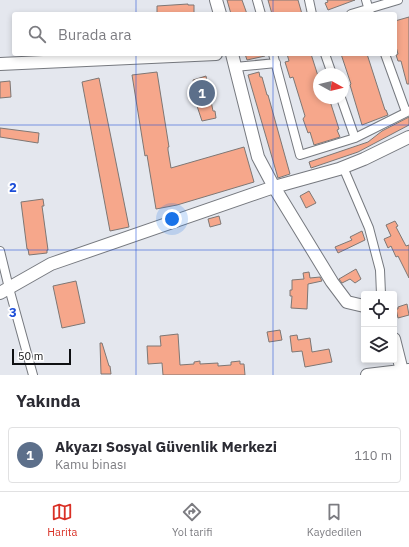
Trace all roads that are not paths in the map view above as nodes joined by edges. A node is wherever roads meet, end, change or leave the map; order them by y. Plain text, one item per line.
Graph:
1 (216, 0) edge
2 (257, 0) edge
3 (309, 0) edge
4 (366, 0) edge
5 (398, 0) edge
6 (370, 11) edge
7 (219, 12) edge
8 (260, 12) edge
9 (312, 12) edge
10 (173, 56) edge
11 (232, 56) edge
12 (274, 56) edge
13 (326, 56) edge
14 (386, 56) edge
15 (276, 63) junction
16 (0, 64) edge
17 (235, 67) junction
18 (330, 68) edge
19 (343, 104) edge
20 (407, 111) edge
21 (409, 137) edge
22 (355, 138) junction
23 (343, 167) junction
24 (274, 187) junction
25 (0, 251) edge
26 (4, 291) edge
27 (381, 291) edge
28 (361, 305) edge
29 (397, 346) edge
30 (407, 371) edge
31 (33, 375) edge
32 (367, 375) edge

1 - 7 main road
2 - 8 street
3 - 9 street
4 - 6 street
5 - 6 street
10 - 16 main road
11 - 17 main road
12 - 15 street
13 - 18 street
14 - 20 street
15 - 17 street
15 - 22 street
17 - 24 main road
19 - 22 street
20 - 22 street
21 - 23 main road
23 - 24 main road
23 - 27 street
24 - 26 main road
24 - 28 main road
25 - 26 street
26 - 31 street
29 - 30 main road
30 - 32 main road

